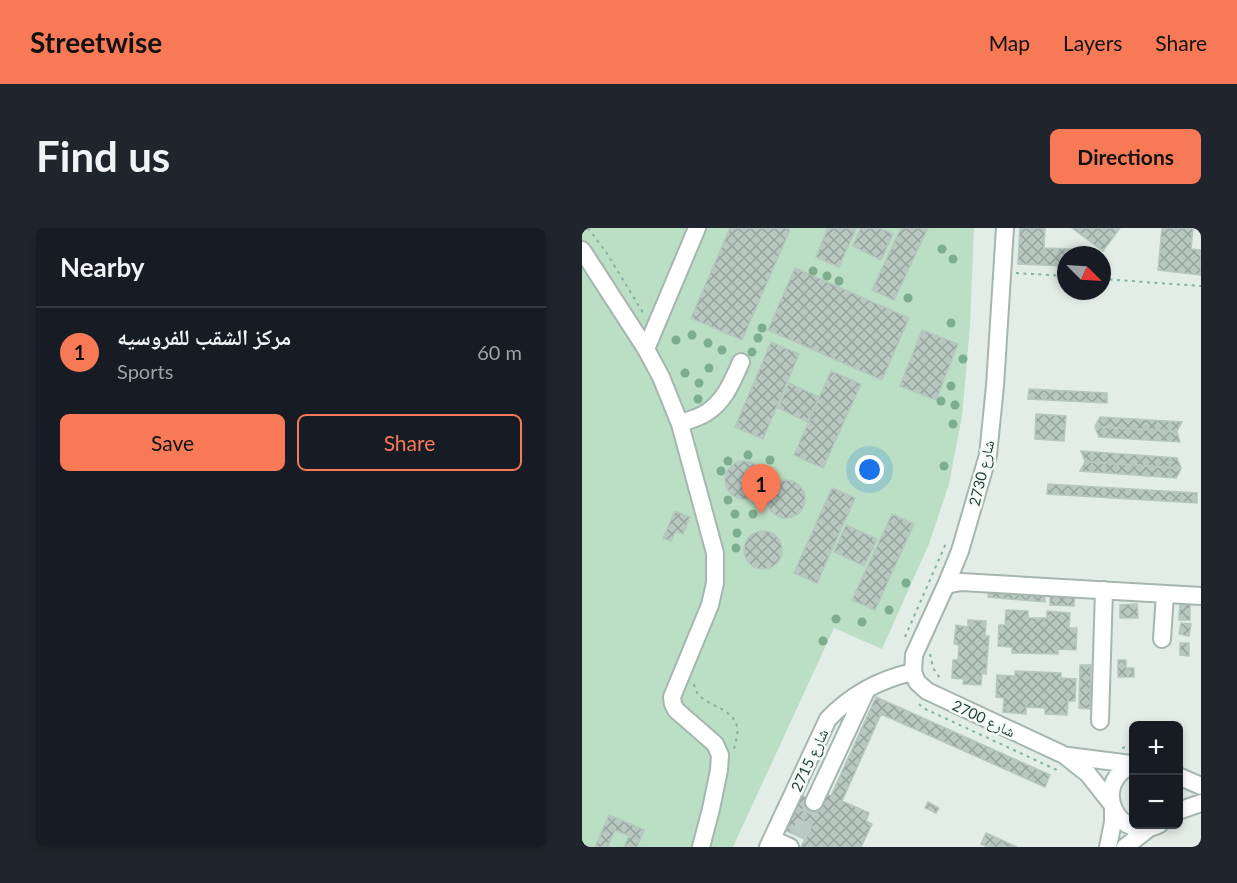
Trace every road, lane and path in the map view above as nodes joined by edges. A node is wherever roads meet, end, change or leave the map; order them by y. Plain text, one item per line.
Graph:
1 (697, 228) edge
2 (1005, 228) edge
3 (582, 250) edge
4 (1002, 273) junction
5 (1057, 275) edge
6 (1111, 280) edge
7 (1201, 286) edge
8 (646, 349) junction
9 (741, 362) dead end
10 (680, 424) junction
11 (946, 585) junction
12 (1104, 590) junction
13 (1165, 594) junction
14 (1201, 596) edge
15 (1162, 639) dead end
16 (930, 650) dead end
17 (913, 672) junction
18 (943, 682) dead end
19 (868, 687) junction
20 (1100, 721) dead end
21 (1129, 746) edge
22 (1116, 750) dead end
23 (1064, 755) junction
24 (1129, 764) edge
25 (1129, 766) edge
26 (1183, 778) edge
27 (798, 782) junction
28 (1201, 786) edge
29 (1201, 803) edge
30 (1112, 806) junction
31 (1183, 810) edge
32 (1129, 825) edge
33 (1151, 829) edge
34 (770, 843) edge
35 (794, 844) edge
36 (701, 847) edge
37 (1108, 847) edge
38 (1125, 847) edge

1 - 8 street
2 - 4 street, شارع 2730
3 - 8 street
4 - 5 path
4 - 11 street, شارع 2730
6 - 7 path
8 - 10 street
9 - 10 street
10 - 36 street
11 - 12 street
11 - 17 street, شارع 2730
12 - 13 street
12 - 20 street
13 - 14 street
13 - 15 street
16 - 18 path
17 - 19 street, شارع 2715
17 - 23 street, شارع 2700
19 - 27 street, شارع 2715
19 - 27 street, شارع 2715
21 - 22 path
23 - 24 street, شارع 2700
23 - 30 street, شارع 2700
25 - 30 street
26 - 28 street
27 - 34 street, شارع 2715
29 - 31 street
30 - 32 street, شارع 2700
30 - 37 street
33 - 38 street
34 - 35 street

